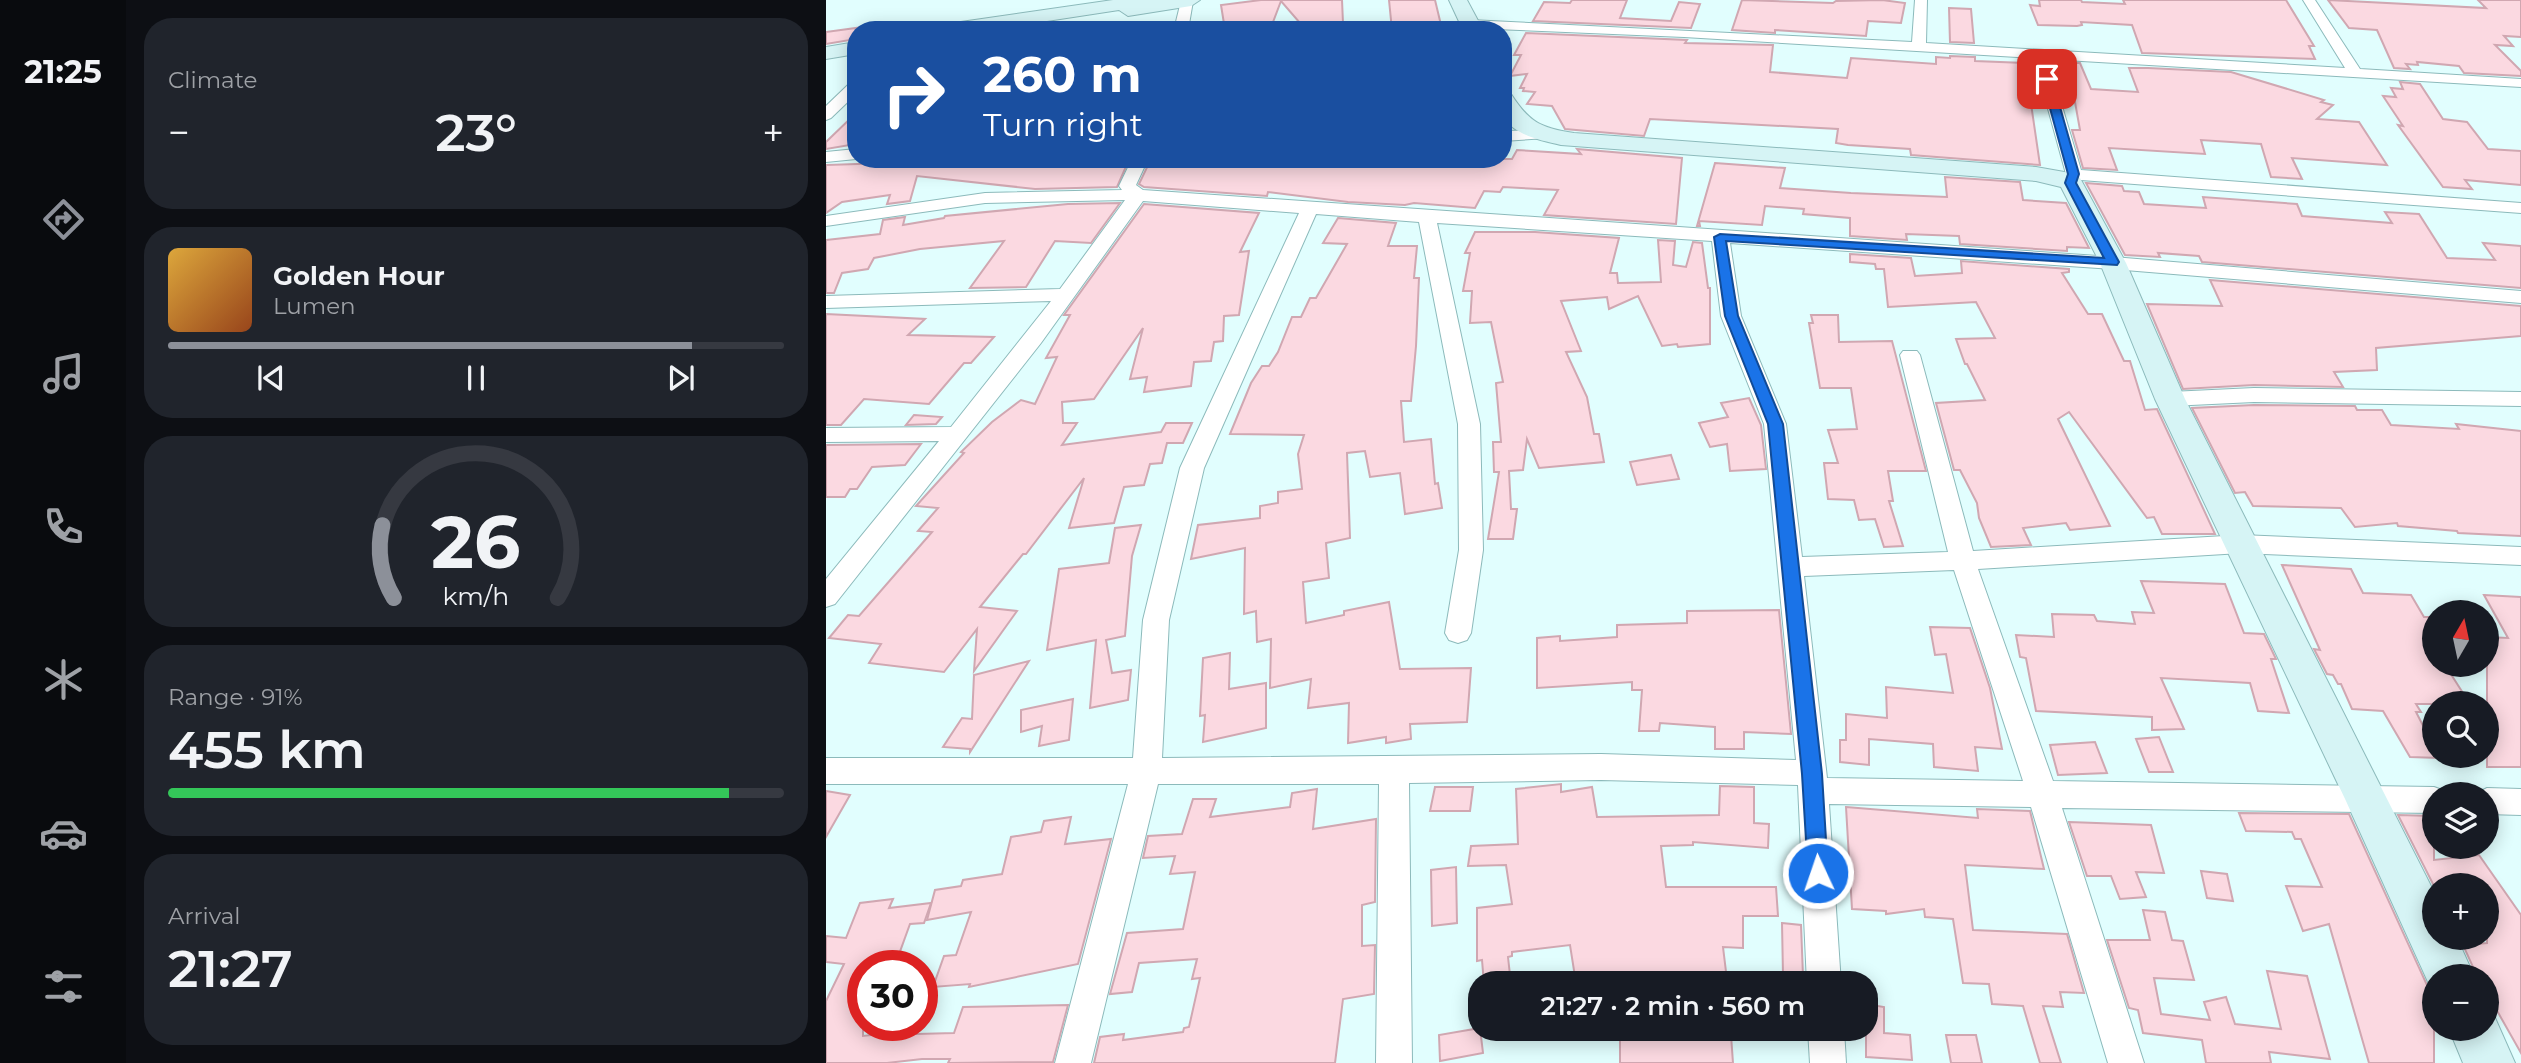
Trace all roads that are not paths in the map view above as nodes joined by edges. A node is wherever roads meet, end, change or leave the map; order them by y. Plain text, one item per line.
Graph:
1 (1152, 0) edge
2 (1189, 0) edge
3 (1458, 0) edge
4 (1922, 0) edge
5 (2309, 0) edge
6 (1008, 21) edge
7 (1049, 21) edge
8 (1183, 21) edge
9 (1469, 21) edge
10 (1512, 28) edge
11 (847, 44) edge
12 (826, 47) edge
13 (1919, 47) junction
14 (847, 49) edge
15 (826, 52) edge
16 (2040, 55) junction
17 (2356, 74) junction
18 (2521, 83) edge
19 (847, 94) edge
20 (826, 115) edge
21 (1512, 115) edge
22 (1540, 135) junction
23 (1512, 136) edge
24 (847, 155) edge
25 (826, 157) edge
26 (1136, 168) edge
27 (2072, 179) junction
28 (1139, 195) junction
29 (1311, 206) junction
30 (2521, 208) edge
31 (1427, 217) junction
32 (826, 220) edge
33 (1720, 237) junction
34 (2113, 262) junction
35 (1067, 295) junction
36 (2521, 297) edge
37 (826, 302) edge
38 (1910, 355) dead end
39 (2170, 399) junction
40 (2521, 399) edge
41 (957, 434) junction
42 (826, 435) edge
43 (2241, 544) junction
44 (2521, 556) edge
45 (1963, 561) junction
46 (1791, 567) junction
47 (826, 597) edge
48 (1458, 633) dead end
49 (1147, 769) junction
50 (826, 771) edge
51 (1394, 771) junction
52 (1813, 782) junction
53 (2043, 796) junction
54 (2367, 799) junction
55 (2422, 800) edge
56 (2499, 802) edge
57 (2521, 802) edge
58 (2444, 964) edge
59 (1823, 971) edge
60 (1827, 1041) edge
61 (2479, 1041) edge
62 (1073, 1063) edge
63 (1394, 1063) edge
64 (1828, 1063) edge
65 (2126, 1063) edge
66 (2489, 1063) edge

1 - 6 street
2 - 7 street
2 - 8 street
3 - 9 street
4 - 13 street
5 - 17 street
10 - 13 street
11 - 12 street
13 - 16 street
14 - 15 street
16 - 17 street
16 - 27 street
17 - 18 street
19 - 20 street
21 - 22 street
22 - 23 street
22 - 27 street
24 - 25 street
26 - 28 street
27 - 30 street
27 - 34 street
28 - 29 street
28 - 32 street
28 - 35 street
29 - 31 street
29 - 49 street
31 - 33 street
31 - 48 street
33 - 34 street
33 - 46 street
34 - 36 street
34 - 39 street
35 - 37 street
35 - 41 street
38 - 45 street
39 - 40 street
39 - 43 street
41 - 42 street
41 - 47 street
43 - 44 street
43 - 45 street
43 - 54 street
45 - 46 street
45 - 53 street
46 - 52 street
49 - 50 street
49 - 51 street
49 - 62 street
51 - 52 street
51 - 63 street
52 - 53 street
52 - 59 street
53 - 54 street
53 - 65 street
54 - 55 street
54 - 58 street
56 - 57 street
60 - 64 street
61 - 66 street

